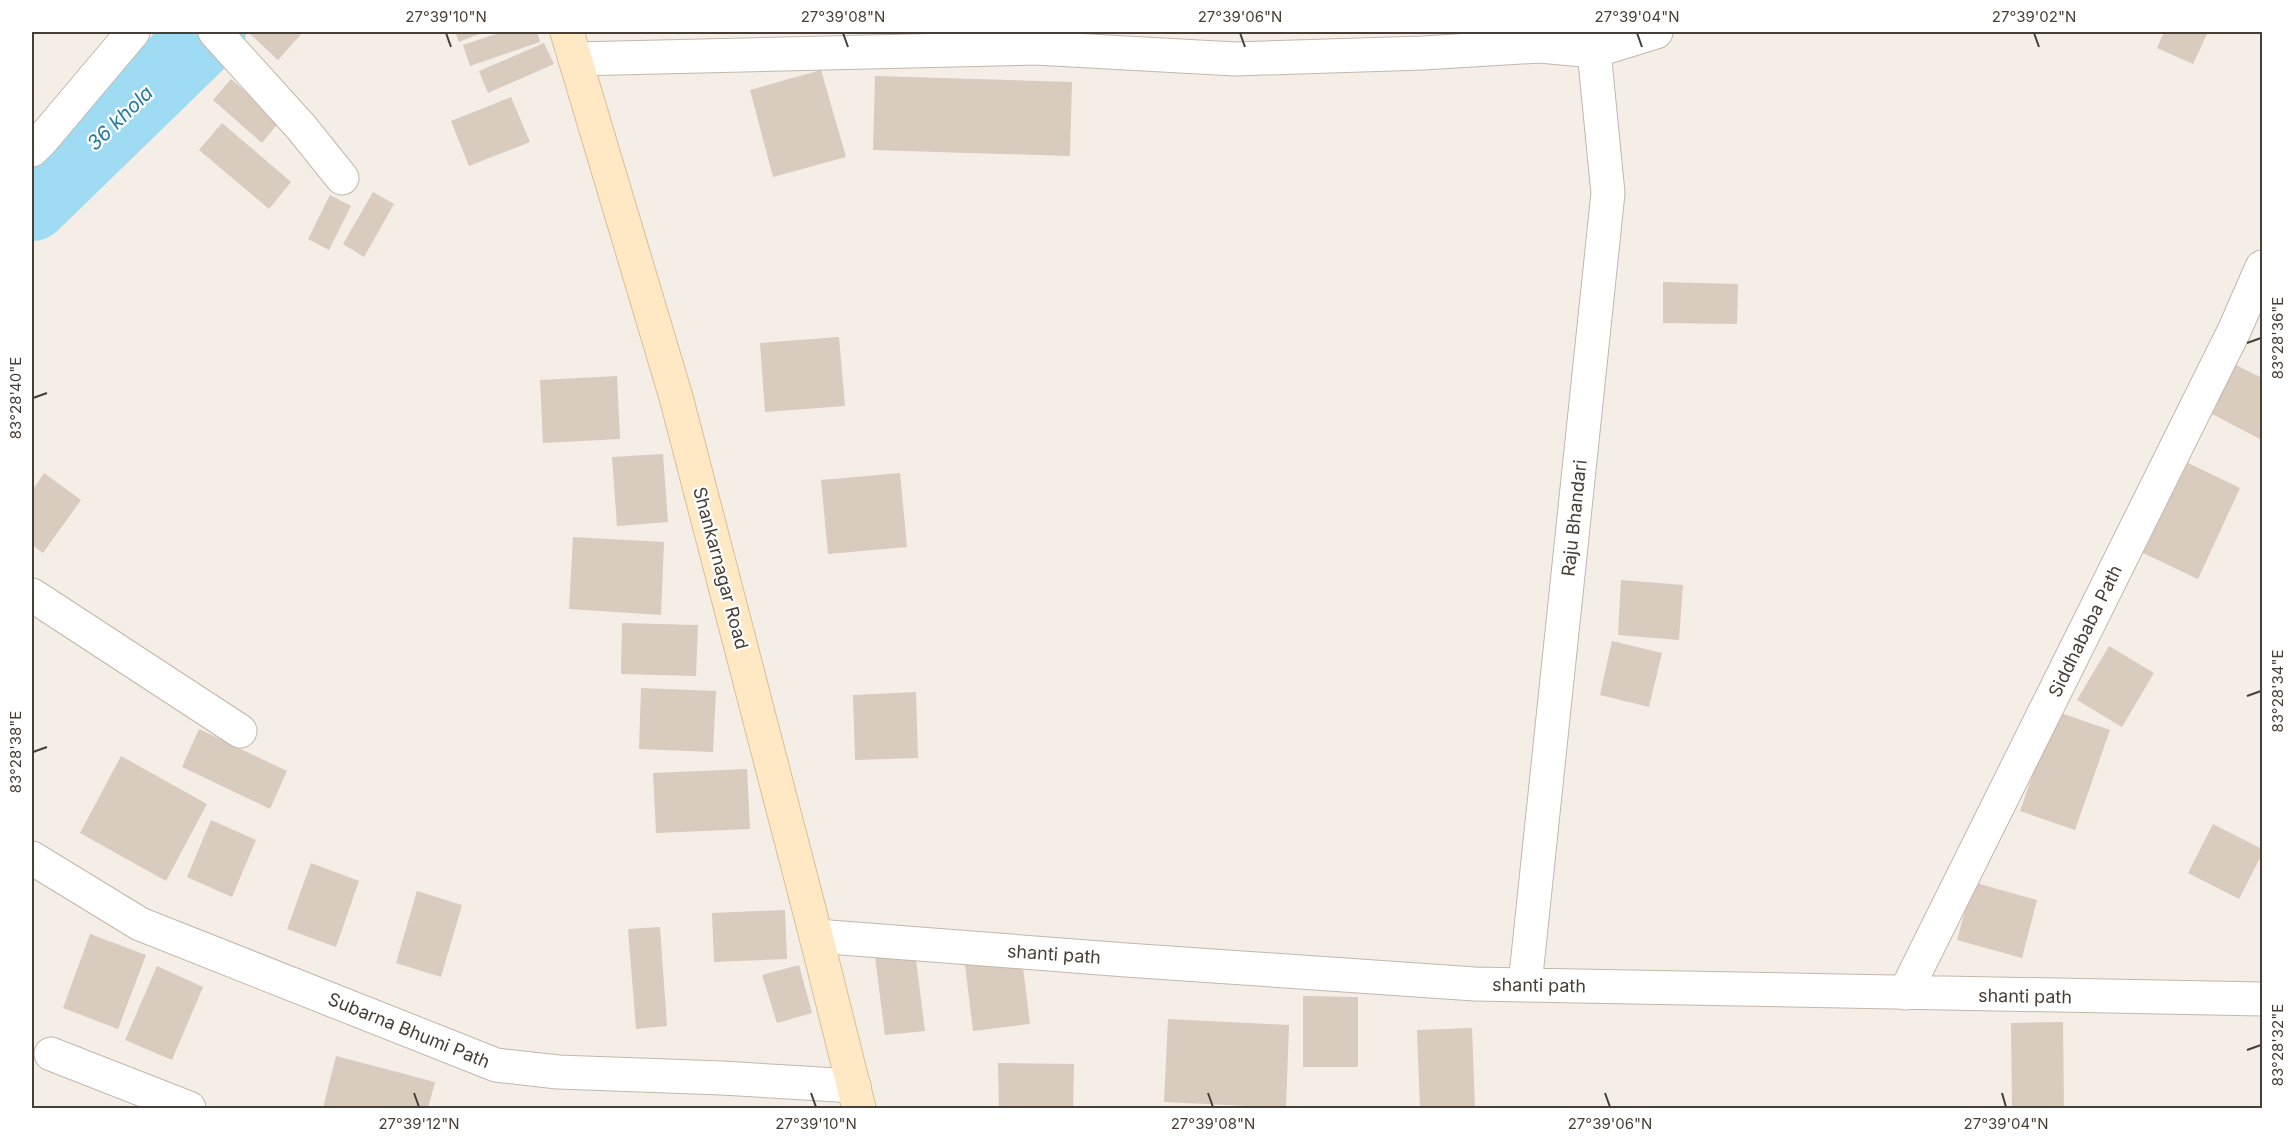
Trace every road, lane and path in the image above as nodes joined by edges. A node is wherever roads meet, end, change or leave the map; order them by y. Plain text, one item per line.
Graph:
1 (133, 32) edge
2 (1656, 32) edge
3 (1544, 39) edge
4 (223, 40) edge
5 (571, 45) edge
6 (1594, 51) junction
7 (35, 137) edge
8 (342, 178) dead end
9 (2262, 267) edge
10 (32, 595) edge
11 (240, 731) dead end
12 (32, 858) edge
13 (816, 936) junction
14 (1525, 985) junction
15 (1905, 993) junction
16 (2262, 999) edge
17 (51, 1054) dead end
18 (857, 1097) edge
19 (189, 1108) edge

1 - 7 street
2 - 6 street
3 - 5 street
3 - 6 street
4 - 8 street
5 - 13 street, Shankarnagar Road
6 - 14 street, Raju Bhandari
9 - 15 street, Siddhababa Path
10 - 11 street
12 - 18 street, Subarna Bhumi Path
13 - 14 street, shanti path
13 - 18 street, Shankarnagar Road
14 - 15 street, shanti path
15 - 16 street, shanti path
17 - 19 street

